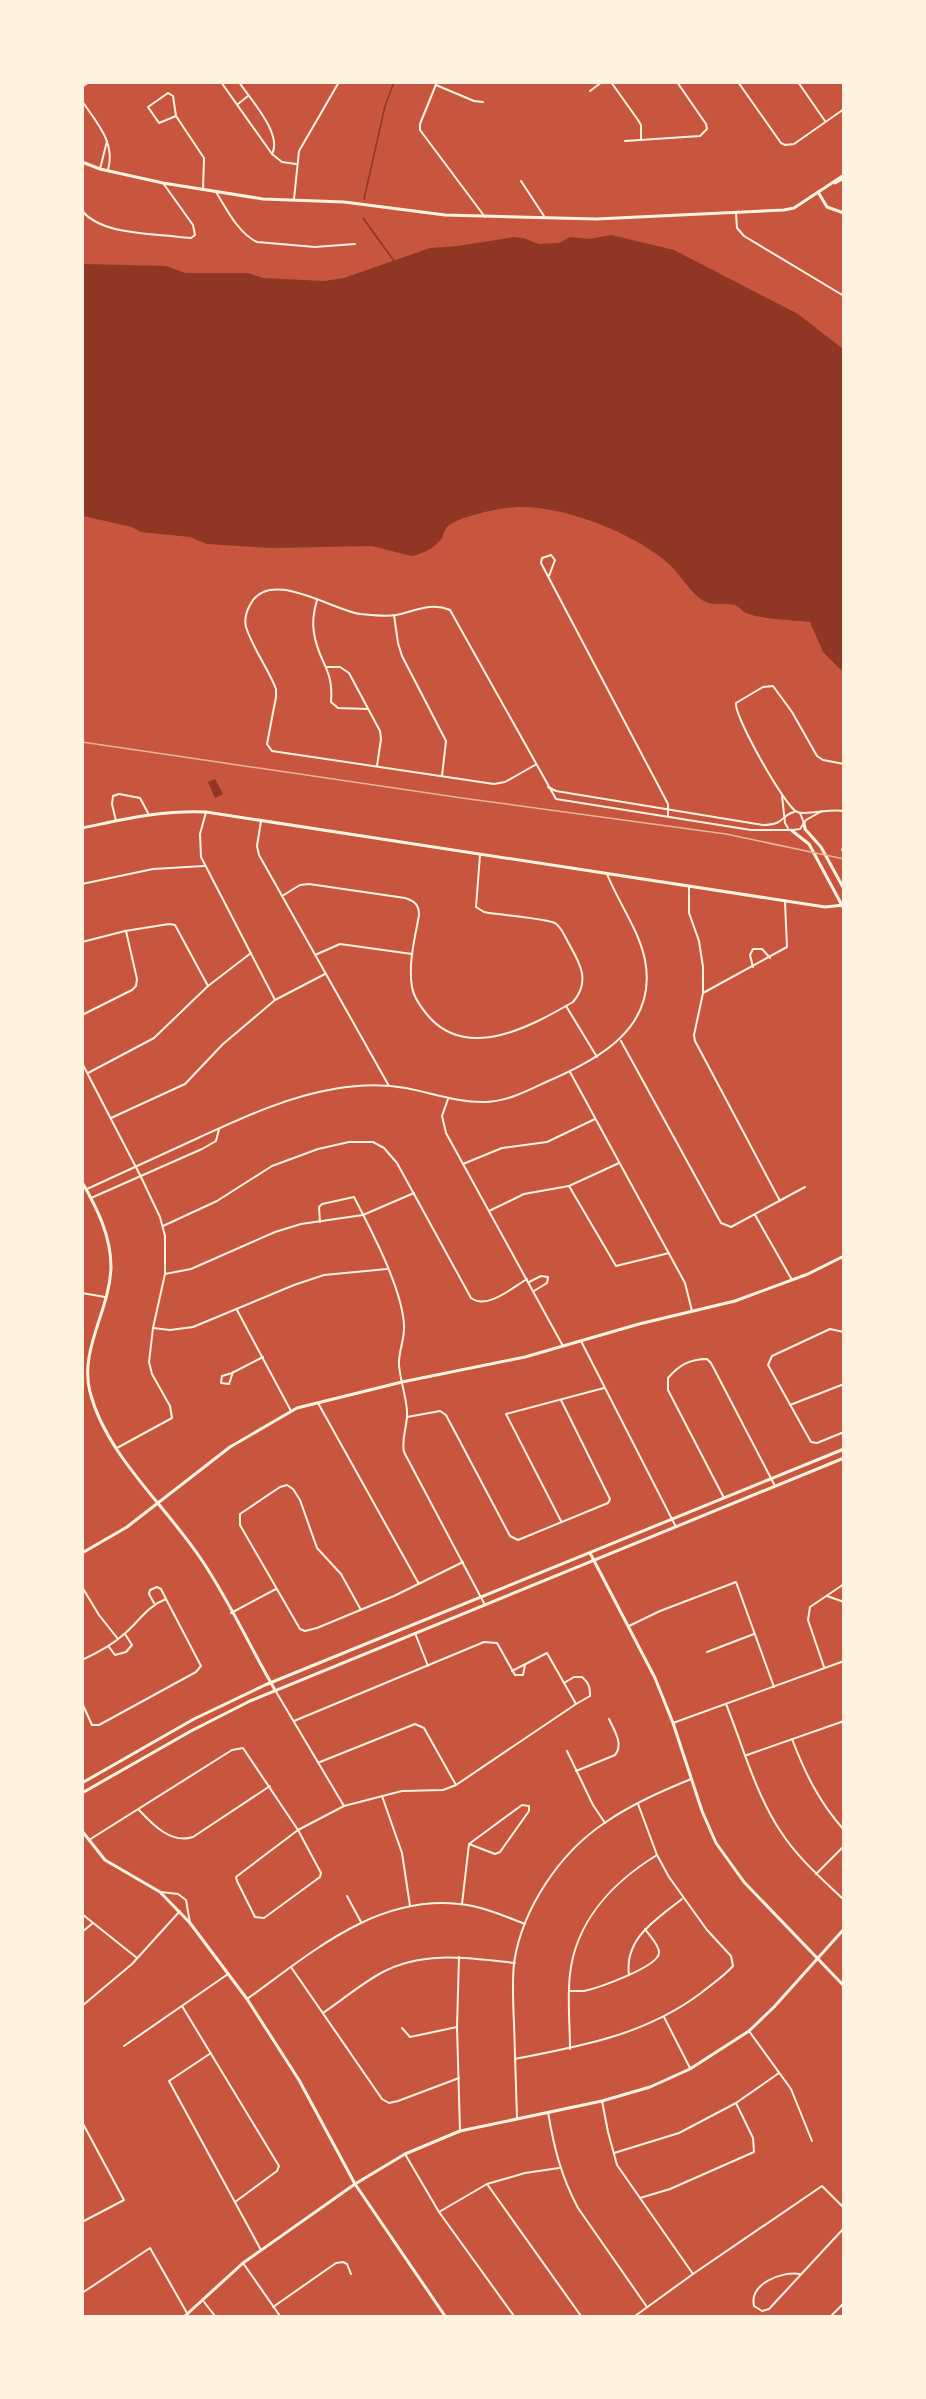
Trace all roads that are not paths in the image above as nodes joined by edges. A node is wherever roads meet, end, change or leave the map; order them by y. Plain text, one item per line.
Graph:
1 (89, 82) edge
2 (221, 82) edge
3 (239, 82) edge
4 (339, 82) edge
5 (602, 82) edge
6 (611, 82) edge
7 (677, 82) edge
8 (738, 82) edge
9 (798, 82) edge
10 (436, 84) edge
11 (82, 87) edge
12 (590, 91) dead end
13 (248, 96) junction
14 (82, 101) edge
15 (483, 102) dead end
16 (238, 104) junction
17 (843, 109) edge
18 (176, 116) junction
19 (825, 121) junction
20 (640, 140) junction
21 (107, 141) junction
22 (625, 141) dead end
23 (272, 154) junction
24 (82, 162) edge
25 (296, 164) junction
26 (100, 169) junction
27 (108, 170) junction
28 (843, 176) edge
29 (521, 181) dead end
30 (163, 183) junction
31 (203, 189) junction
32 (216, 192) junction
33 (818, 192) junction
34 (294, 199) junction
35 (82, 211) edge
36 (736, 213) junction
37 (843, 213) edge
38 (485, 217) junction
39 (545, 219) junction
40 (355, 244) dead end
41 (843, 296) edge
42 (549, 576) junction
43 (317, 600) junction
44 (394, 615) junction
45 (327, 667) junction
46 (368, 710) junction
47 (843, 764) edge
48 (535, 765) junction
49 (377, 766) junction
50 (442, 776) junction
51 (548, 787) junction
52 (781, 793) junction
53 (669, 808) junction
54 (825, 810) junction
55 (843, 811) edge
56 (206, 812) junction
57 (797, 812) junction
58 (148, 813) junction
59 (668, 816) junction
60 (786, 818) junction
61 (116, 821) junction
62 (261, 821) junction
63 (804, 823) junction
64 (82, 828) edge
65 (791, 830) junction
66 (843, 845) edge
67 (842, 850) edge
68 (480, 855) junction
69 (206, 866) junction
70 (606, 874) junction
71 (82, 884) edge
72 (689, 886) junction
73 (843, 889) edge
74 (282, 896) junction
75 (785, 901) junction
76 (843, 907) edge
77 (125, 931) junction
78 (82, 942) edge
79 (251, 953) junction
80 (412, 954) junction
81 (315, 955) junction
82 (770, 958) junction
83 (753, 967) junction
84 (326, 974) junction
85 (208, 986) junction
86 (703, 993) junction
87 (275, 1000) junction
88 (566, 1006) junction
89 (82, 1015) edge
90 (620, 1040) junction
91 (597, 1057) junction
92 (82, 1063) edge
93 (570, 1072) junction
94 (88, 1073) junction
95 (389, 1086) junction
96 (449, 1098) junction
97 (111, 1118) junction
98 (595, 1119) junction
99 (219, 1129) junction
100 (619, 1163) junction
101 (464, 1164) junction
102 (136, 1167) junction
103 (141, 1177) junction
104 (82, 1182) edge
105 (569, 1186) junction
106 (805, 1187) dead end
107 (87, 1189) junction
108 (414, 1193) junction
109 (92, 1198) junction
110 (780, 1201) junction
111 (489, 1211) junction
112 (363, 1215) junction
113 (755, 1215) junction
114 (320, 1222) junction
115 (163, 1226) junction
116 (669, 1253) junction
117 (843, 1256) edge
118 (387, 1269) junction
119 (165, 1274) junction
120 (528, 1280) junction
121 (792, 1280) junction
122 (534, 1291) junction
123 (82, 1293) edge
124 (105, 1297) junction
125 (237, 1309) junction
126 (692, 1311) junction
127 (153, 1328) junction
128 (843, 1332) edge
129 (581, 1341) junction
130 (563, 1346) junction
131 (262, 1356) junction
132 (233, 1372) junction
133 (85, 1375) edge
134 (402, 1382) junction
135 (843, 1384) edge
136 (604, 1388) junction
137 (561, 1400) junction
138 (318, 1401) junction
139 (790, 1405) junction
140 (291, 1410) junction
141 (407, 1417) junction
142 (843, 1432) edge
143 (117, 1448) junction
144 (843, 1449) edge
145 (843, 1458) edge
146 (771, 1479) junction
147 (775, 1486) junction
148 (724, 1498) junction
149 (159, 1503) junction
150 (673, 1519) junction
151 (561, 1521) junction
152 (676, 1527) junction
153 (82, 1553) edge
154 (590, 1553) junction
155 (593, 1561) junction
156 (463, 1562) junction
157 (419, 1584) junction
158 (843, 1584) edge
159 (82, 1587) edge
160 (276, 1589) junction
161 (827, 1596) junction
162 (482, 1597) junction
163 (166, 1599) junction
164 (843, 1602) edge
165 (154, 1603) junction
166 (485, 1605) junction
167 (361, 1610) junction
168 (231, 1613) junction
169 (629, 1626) junction
170 (415, 1633) junction
171 (125, 1634) junction
172 (755, 1634) junction
173 (118, 1640) junction
174 (108, 1647) junction
175 (706, 1652) dead end
176 (82, 1660) edge
177 (843, 1661) edge
178 (525, 1665) junction
179 (428, 1666) junction
180 (824, 1667) junction
181 (512, 1671) junction
182 (270, 1683) junction
183 (564, 1683) junction
184 (774, 1686) junction
185 (275, 1690) junction
186 (82, 1703) edge
187 (576, 1704) junction
188 (726, 1704) junction
189 (609, 1719) dead end
190 (294, 1721) junction
191 (843, 1721) edge
192 (673, 1723) junction
193 (792, 1739) junction
194 (567, 1751) dead end
195 (746, 1755) junction
196 (320, 1762) junction
197 (576, 1771) junction
198 (692, 1779) junction
199 (82, 1783) edge
200 (456, 1785) junction
201 (270, 1786) junction
202 (82, 1793) edge
203 (381, 1796) junction
204 (638, 1804) junction
205 (344, 1806) junction
206 (139, 1809) junction
207 (605, 1823) junction
208 (298, 1830) junction
209 (843, 1830) edge
210 (82, 1832) edge
211 (88, 1840) junction
212 (469, 1844) junction
213 (843, 1846) edge
214 (657, 1856) junction
215 (816, 1874) junction
216 (160, 1892) junction
217 (347, 1896) dead end
218 (683, 1899) junction
219 (843, 1900) edge
220 (462, 1904) junction
221 (410, 1906) junction
222 (180, 1911) junction
223 (82, 1914) edge
224 (361, 1922) junction
225 (93, 1923) junction
226 (190, 1923) junction
227 (525, 1924) junction
228 (645, 1929) junction
229 (843, 1929) edge
230 (82, 1932) edge
231 (459, 1957) junction
232 (137, 1958) junction
233 (818, 1959) junction
234 (514, 1963) junction
235 (291, 1967) junction
236 (228, 1974) junction
237 (629, 1975) junction
238 (843, 1986) edge
239 (570, 1991) junction
240 (247, 1999) junction
241 (82, 2006) edge
242 (182, 2006) junction
243 (323, 2013) junction
244 (664, 2017) junction
245 (457, 2027) junction
246 (402, 2028) dead end
247 (749, 2031) junction
248 (124, 2046) dead end
249 (570, 2049) junction
250 (211, 2053) junction
251 (515, 2059) junction
252 (690, 2068) junction
253 (779, 2073) junction
254 (459, 2079) junction
255 (602, 2101) junction
256 (736, 2103) junction
257 (548, 2112) junction
258 (517, 2118) junction
259 (82, 2122) edge
260 (460, 2131) junction
261 (812, 2140) dead end
262 (614, 2153) junction
263 (405, 2154) junction
264 (559, 2168) junction
265 (355, 2184) junction
266 (487, 2184) junction
267 (639, 2198) junction
268 (235, 2202) junction
269 (843, 2208) edge
270 (439, 2212) junction
271 (82, 2222) edge
272 (843, 2228) edge
273 (261, 2250) junction
274 (243, 2263) junction
275 (351, 2274) dead end
276 (693, 2274) junction
277 (800, 2274) junction
278 (82, 2293) edge
279 (204, 2302) junction
280 (843, 2302) edge
281 (273, 2307) junction
282 (648, 2308) junction
283 (186, 2316) edge
284 (214, 2316) edge
285 (280, 2316) edge
286 (445, 2316) edge
287 (514, 2316) edge
288 (581, 2316) edge
289 (635, 2316) edge
290 (831, 2316) edge

1 - 11 street
2 - 16 street
3 - 13 street
4 - 25 street
5 - 12 street
6 - 20 street
7 - 20 street
8 - 19 street
9 - 19 street
10 - 15 street
10 - 38 street
13 - 16 street
13 - 23 street
14 - 21 street
16 - 23 street
17 - 19 street
18 - 18 street
18 - 31 street
20 - 22 street
21 - 26 street
21 - 27 street
23 - 25 street
24 - 26 street
25 - 34 street
26 - 27 street
27 - 30 street
28 - 33 street
29 - 39 street
30 - 31 street
30 - 35 street
31 - 32 street
32 - 34 street
32 - 40 street
33 - 36 street
33 - 37 street
34 - 38 street
36 - 39 street
36 - 41 street
38 - 39 street
42 - 42 street
42 - 53 street
43 - 44 street
43 - 45 street
43 - 49 street
44 - 48 street
44 - 50 street
45 - 46 street
45 - 46 street
46 - 49 street
47 - 52 street
48 - 50 street
48 - 51 street
49 - 50 street
51 - 53 street
51 - 59 street
52 - 57 street
52 - 60 street
53 - 59 street
53 - 60 street
54 - 55 street
54 - 57 street
54 - 63 street
56 - 58 street
56 - 62 street
56 - 69 street
57 - 60 street
57 - 63 street
58 - 61 street
58 - 61 street
59 - 65 street
60 - 65 street
61 - 64 street
62 - 68 street
62 - 74 street
63 - 65 street
63 - 73 street
65 - 76 street
66 - 67 street
68 - 70 street
68 - 88 street
69 - 71 street
69 - 79 street
70 - 72 street
70 - 90 street
72 - 75 street
72 - 86 street
74 - 80 street
74 - 81 street
75 - 76 street
75 - 82 street
77 - 78 street
77 - 85 street
77 - 89 street
79 - 85 street
79 - 87 street
80 - 81 street
80 - 88 street
81 - 84 street
82 - 83 street
82 - 83 street
83 - 86 street
84 - 87 street
84 - 95 street
85 - 94 street
86 - 110 street
87 - 97 street
88 - 91 street
90 - 91 street
90 - 113 street
91 - 93 street
92 - 94 street
93 - 96 street
93 - 98 street
94 - 97 street
95 - 96 street
95 - 99 street
96 - 101 street
97 - 102 street
98 - 100 street
98 - 101 street
99 - 102 street
99 - 103 street
100 - 105 street
100 - 116 street
101 - 111 street
102 - 103 street
102 - 107 street
103 - 109 street
103 - 115 street
104 - 107 street
105 - 111 street
105 - 116 street
106 - 110 street
107 - 109 street
108 - 112 street
108 - 115 street
108 - 120 street
109 - 124 street
110 - 113 street
111 - 120 street
112 - 114 street
112 - 114 street
112 - 118 street
113 - 121 street
114 - 119 street
115 - 119 street
116 - 126 street
117 - 121 street
118 - 125 street
118 - 134 street
119 - 127 street
120 - 122 street
120 - 122 street
121 - 126 street
122 - 130 street
123 - 124 street
124 - 133 street
125 - 127 street
125 - 131 street
126 - 129 street
127 - 143 street
128 - 139 street
129 - 130 street
129 - 136 street
130 - 134 street
131 - 132 street
131 - 140 street
132 - 132 street
133 - 143 street
134 - 138 street
134 - 141 street
135 - 139 street
136 - 137 street
136 - 150 street
137 - 151 street
137 - 151 street
138 - 140 street
138 - 157 street
139 - 142 street
140 - 149 street
141 - 151 street
141 - 156 street
143 - 149 street
144 - 146 street
145 - 147 street
146 - 147 street
146 - 148 street
146 - 148 street
147 - 152 street
148 - 150 street
149 - 153 street
149 - 168 street
150 - 152 street
150 - 154 street
152 - 155 street
154 - 155 street
154 - 162 street
155 - 166 street
155 - 169 street
156 - 157 street
156 - 162 street
157 - 167 street
158 - 161 street
159 - 173 street
160 - 167 street
160 - 167 street
160 - 168 street
161 - 164 street
161 - 180 street
162 - 166 street
162 - 182 street
163 - 165 street
163 - 165 street
163 - 186 street
165 - 171 street
166 - 170 street
168 - 182 street
169 - 172 street
169 - 192 street
170 - 179 street
170 - 185 street
171 - 173 street
171 - 174 street
172 - 175 street
172 - 184 street
173 - 174 street
174 - 176 street
177 - 180 street
178 - 181 street
178 - 181 street
178 - 183 street
179 - 181 street
179 - 190 street
180 - 184 street
182 - 185 street
182 - 199 street
183 - 187 street
183 - 187 street
184 - 188 street
185 - 190 street
185 - 202 street
187 - 200 street
188 - 192 street
188 - 195 street
189 - 197 street
190 - 196 street
191 - 193 street
192 - 198 street
193 - 195 street
193 - 209 street
194 - 197 street
195 - 215 street
196 - 200 street
196 - 205 street
197 - 207 street
198 - 204 street
198 - 233 street
200 - 203 street
201 - 206 street
201 - 206 street
201 - 208 street
203 - 205 street
203 - 221 street
204 - 207 street
204 - 214 street
205 - 208 street
206 - 211 street
207 - 227 street
208 - 208 street
210 - 211 street
211 - 216 street
212 - 212 street
212 - 220 street
213 - 215 street
214 - 218 street
214 - 239 street
215 - 219 street
216 - 222 street
216 - 226 street
217 - 224 street
218 - 228 street
218 - 244 street
220 - 221 street
220 - 227 street
221 - 224 street
222 - 226 street
222 - 232 street
223 - 225 street
224 - 235 street
225 - 230 street
225 - 232 street
226 - 236 street
227 - 234 street
228 - 237 street
228 - 237 street
229 - 233 street
231 - 234 street
231 - 243 street
231 - 245 street
232 - 241 street
233 - 238 street
233 - 247 street
234 - 251 street
235 - 240 street
235 - 243 street
236 - 240 street
236 - 242 street
237 - 239 street
239 - 249 street
240 - 265 street
242 - 248 street
242 - 250 street
243 - 254 street
244 - 249 street
244 - 252 street
245 - 246 street
245 - 254 street
247 - 252 street
247 - 253 street
249 - 251 street
250 - 268 street
250 - 268 street
251 - 258 street
252 - 255 street
253 - 256 street
253 - 261 street
254 - 260 street
255 - 257 street
255 - 262 street
256 - 262 street
256 - 267 street
257 - 258 street
257 - 264 street
258 - 260 street
259 - 271 street
260 - 263 street
262 - 267 street
263 - 265 street
263 - 270 street
264 - 266 street
264 - 282 street
265 - 273 street
265 - 286 street
266 - 270 street
266 - 288 street
267 - 276 street
268 - 273 street
269 - 276 street
270 - 287 street
272 - 277 street
273 - 274 street
274 - 279 street
274 - 281 street
275 - 281 street
276 - 282 street
277 - 277 street
278 - 283 street
279 - 283 street
279 - 284 street
280 - 290 street
281 - 285 street
282 - 289 street

